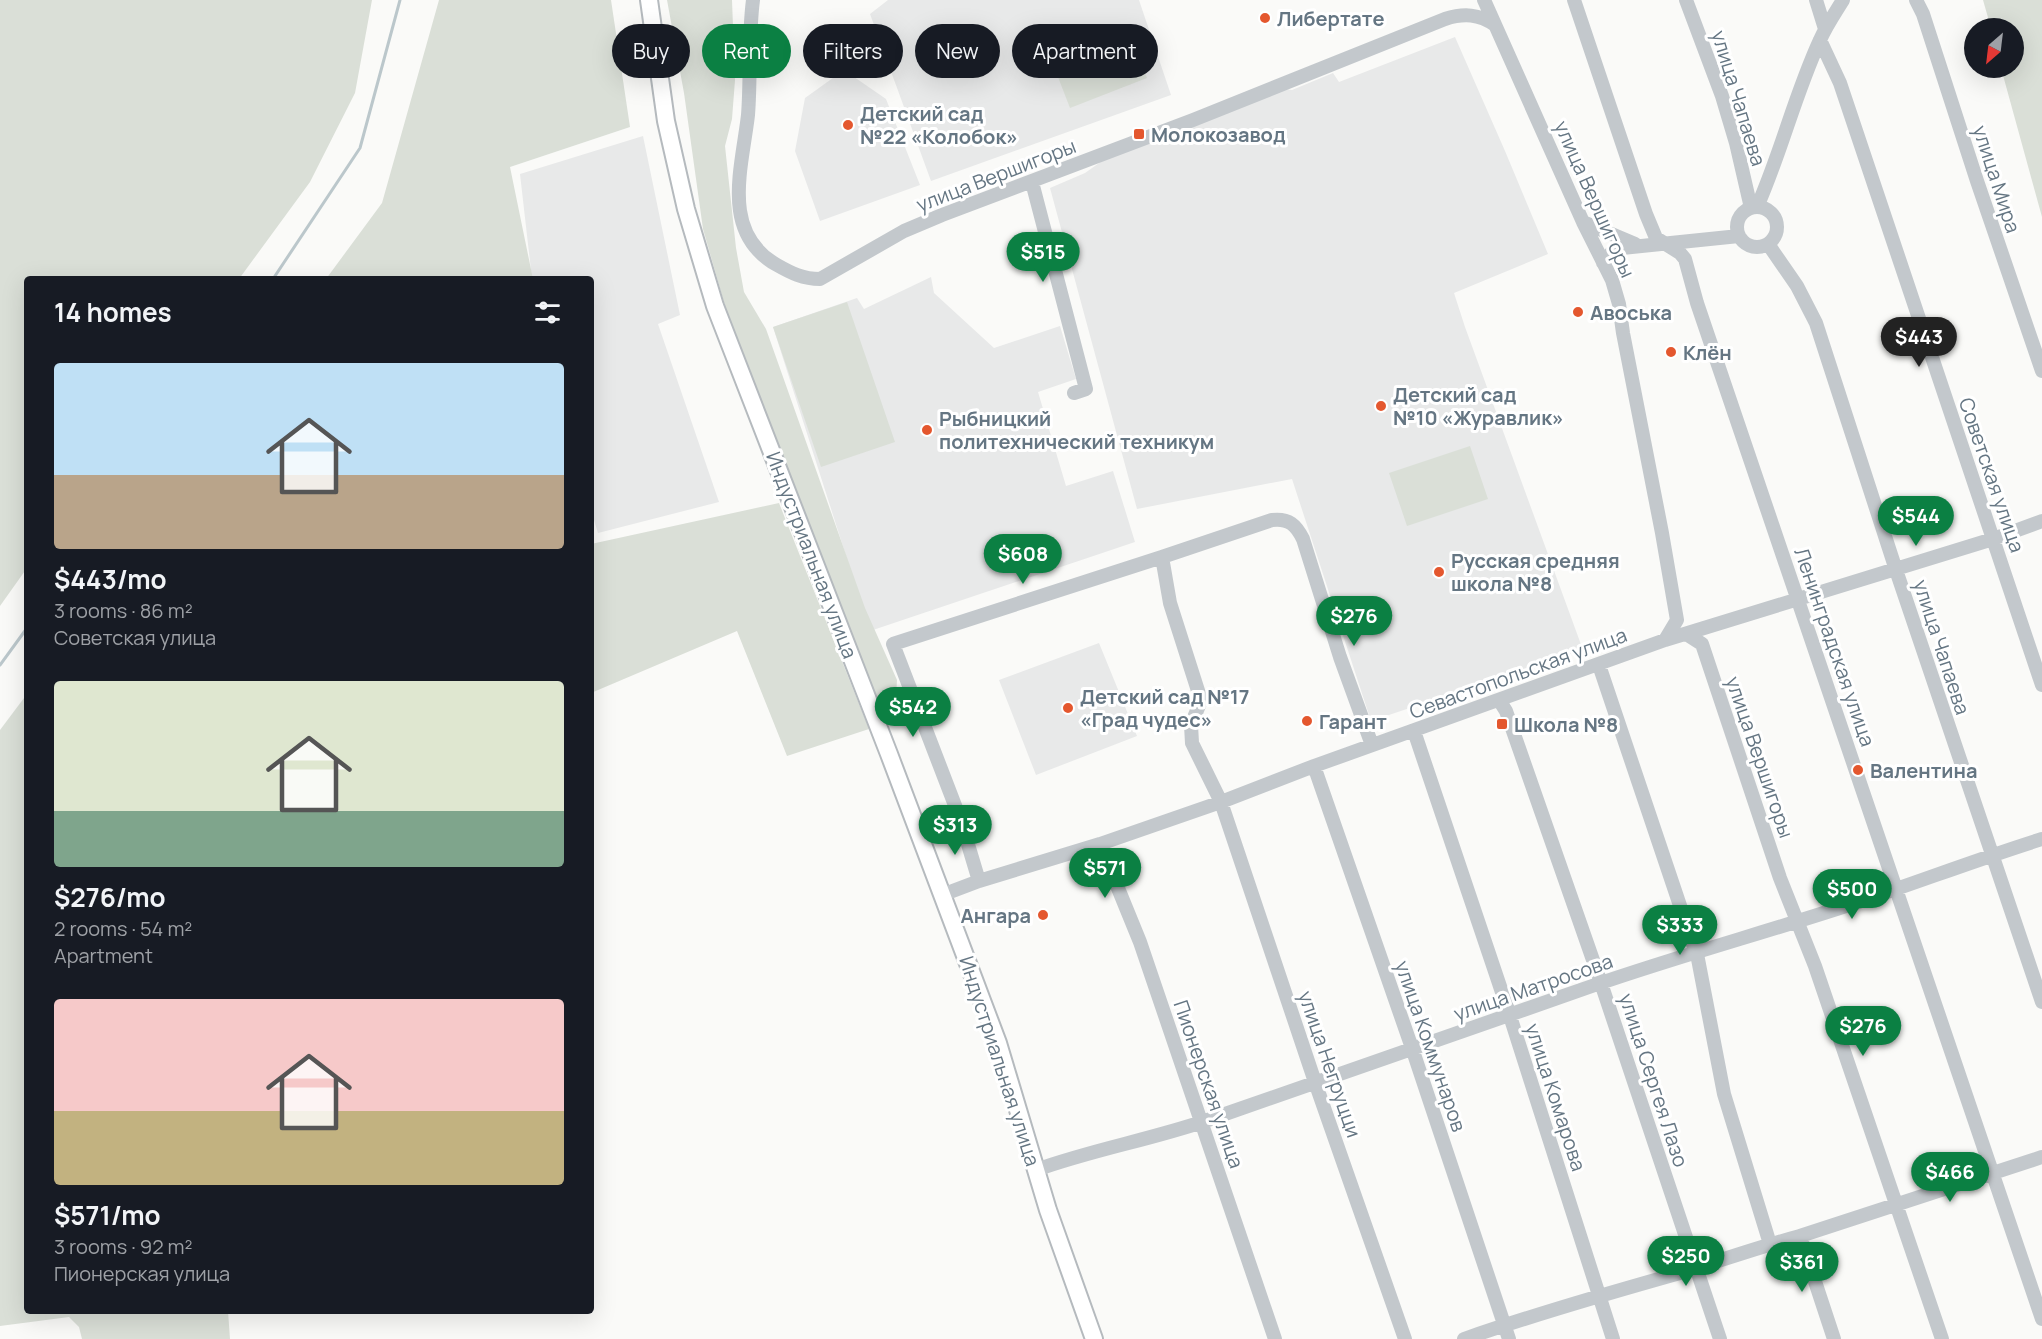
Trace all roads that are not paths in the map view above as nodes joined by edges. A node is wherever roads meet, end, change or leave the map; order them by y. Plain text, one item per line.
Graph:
1 (650, 0) edge
2 (753, 0) edge
3 (1484, 0) edge
4 (1574, 0) edge
5 (1686, 0) edge
6 (1816, 0) edge
7 (1843, 0) edge
8 (1916, 0) edge
9 (1495, 25) junction
10 (1822, 35) junction
11 (1032, 182) junction
12 (1754, 208) junction
13 (1583, 222) junction
14 (1739, 236) junction
15 (1664, 243) junction
16 (1768, 244) junction
17 (1640, 245) junction
18 (1603, 263) junction
19 (2042, 371) edge
20 (1074, 393) dead end
21 (2042, 520) edge
22 (1993, 539) junction
23 (1162, 557) junction
24 (1896, 570) junction
25 (1799, 600) junction
26 (1677, 620) junction
27 (1688, 635) junction
28 (1665, 640) junction
29 (1599, 665) junction
30 (2042, 685) edge
31 (1499, 700) junction
32 (1414, 731) junction
33 (1372, 745) junction
34 (1314, 766) junction
35 (1221, 802) junction
36 (2042, 839) edge
37 (1100, 844) junction
38 (1993, 855) junction
39 (979, 881) junction
40 (1898, 889) junction
41 (942, 895) junction
42 (1797, 922) junction
43 (1695, 952) junction
44 (1601, 983) junction
45 (2042, 1002) edge
46 (1510, 1016) junction
47 (1412, 1048) junction
48 (1316, 1082) junction
49 (1202, 1122) junction
50 (2042, 1156) edge
51 (1036, 1170) junction
52 (1993, 1172) junction
53 (1897, 1204) junction
54 (1800, 1236) junction
55 (1770, 1244) junction
56 (1695, 1268) junction
57 (1600, 1296) junction
58 (2042, 1319) edge
59 (1505, 1325) junction
60 (1094, 1339) edge
61 (1275, 1339) edge
62 (1405, 1339) edge
63 (1464, 1339) edge
64 (1509, 1339) edge
65 (1613, 1339) edge
66 (1720, 1339) edge
67 (1834, 1339) edge
68 (1942, 1339) edge

1 - 41 main road, Индустриальная улица
2 - 11 street, улица Вершигоры
3 - 9 street, улица Вершигоры
4 - 15 street, Ленинградская улица
5 - 12 street, улица Чапаева
6 - 10 street, Советская улица
7 - 10 street
8 - 19 street, улица Мира
9 - 11 street, улица Вершигоры
9 - 13 street, улица Вершигоры
10 - 12 street
10 - 22 street, Советская улица
11 - 20 street
12 - 14 street
12 - 16 street
13 - 17 street
13 - 18 street, улица Вершигоры
14 - 15 street
14 - 16 street
15 - 17 street
15 - 25 street, Ленинградская улица
16 - 24 street, улица Чапаева
17 - 18 street
18 - 26 street, улица Вершигоры
21 - 22 street, Севастопольская улица
22 - 24 street, Севастопольская улица
22 - 30 street, Советская улица
23 - 33 street
23 - 35 street, улица Негруцци
23 - 39 street
24 - 25 street, Севастопольская улица
24 - 38 street, улица Чапаева
25 - 27 street, Севастопольская улица
25 - 40 street, Ленинградская улица
26 - 27 street, улица Вершигоры
26 - 28 street
27 - 28 street, Севастопольская улица
27 - 42 street, улица Вершигоры
28 - 29 street, Севастопольская улица
29 - 31 street, Севастопольская улица
29 - 43 street
31 - 32 street, Севастопольская улица
31 - 44 street, улица Сергея Лазо
32 - 33 street, Севастопольская улица
32 - 46 street, улица Комарова
33 - 34 street, Севастопольская улица
34 - 35 street, Севастопольская улица
34 - 47 street, улица Коммунаров
35 - 37 street, Севастопольская улица
35 - 48 street, улица Негруцци
36 - 38 street, улица Матросова
37 - 39 street, Севастопольская улица
37 - 49 street, Пионерская улица
38 - 40 street, улица Матросова
38 - 45 street, улица Чапаева
39 - 41 street, Севастопольская улица
40 - 42 street, улица Матросова
40 - 52 street, Ленинградская улица
41 - 51 main road, Индустриальная улица
42 - 43 street, улица Матросова
42 - 53 street, улица Вершигоры
43 - 44 street, улица Матросова
43 - 55 street
44 - 46 street, улица Матросова
44 - 56 street, улица Сергея Лазо
46 - 47 street, улица Матросова
46 - 57 street, улица Комарова
47 - 48 street, улица Матросова
47 - 59 street, улица Коммунаров
48 - 49 street, улица Матросова
48 - 62 street, улица Негруцци
49 - 51 street, улица Матросова
49 - 61 street, Пионерская улица
50 - 52 street
51 - 60 main road, Индустриальная улица
52 - 53 street
52 - 58 street, Ленинградская улица
53 - 54 street
53 - 68 street, улица Вершигоры
54 - 55 street
54 - 67 street
55 - 56 street
56 - 57 street
56 - 66 street, улица Сергея Лазо
57 - 59 street
57 - 65 street, улица Комарова
59 - 63 street
59 - 64 street, улица Коммунаров

